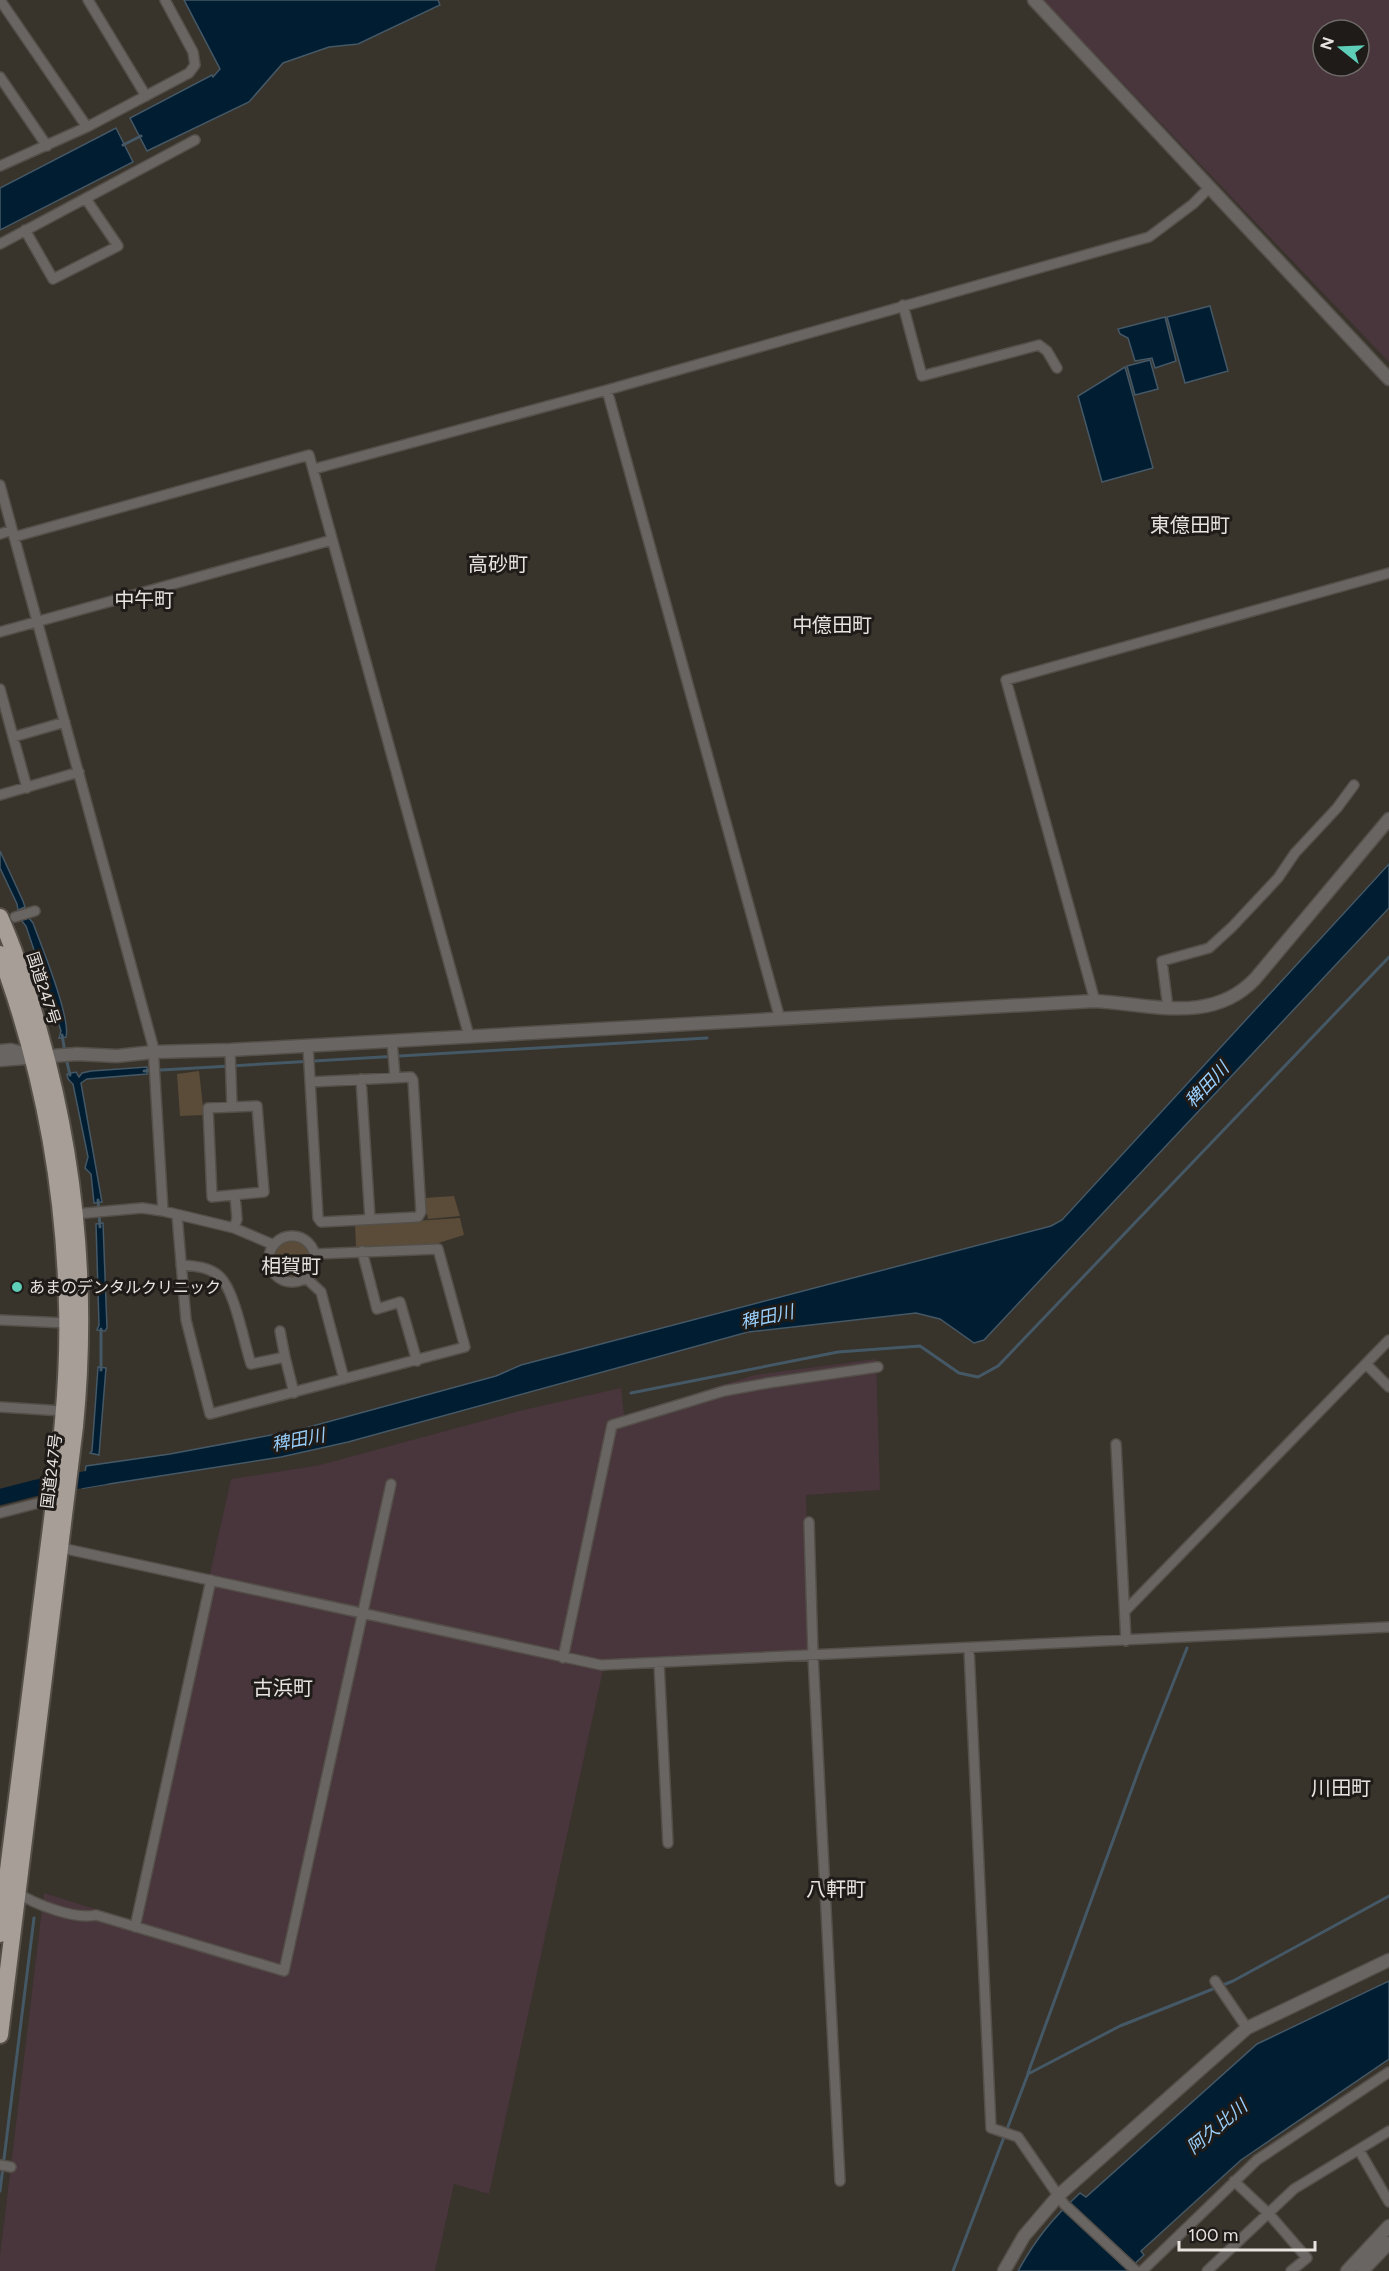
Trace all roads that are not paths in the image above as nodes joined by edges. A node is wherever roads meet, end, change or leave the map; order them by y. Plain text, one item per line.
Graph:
1 (0, 0) edge
2 (88, 0) edge
3 (165, 0) edge
4 (1034, 0) edge
5 (0, 77) edge
6 (146, 96) junction
7 (87, 127) junction
8 (195, 140) dead end
9 (47, 146) junction
10 (0, 166) edge
11 (1210, 187) junction
12 (86, 199) junction
13 (25, 231) junction
14 (0, 244) edge
15 (903, 305) junction
16 (1057, 368) dead end
17 (1389, 379) edge
18 (608, 390) junction
19 (314, 469) junction
20 (0, 485) edge
21 (0, 534) edge
22 (13, 534) junction
23 (332, 540) junction
24 (1389, 573) edge
25 (38, 621) junction
26 (0, 632) edge
27 (0, 689) edge
28 (65, 722) junction
29 (13, 737) junction
30 (79, 772) junction
31 (1354, 785) dead end
32 (27, 788) junction
33 (0, 795) edge
34 (1389, 819) edge
35 (35, 911) dead end
36 (5, 919) edge
37 (0, 954) edge
38 (1255, 980) junction
39 (1252, 993) dead end
40 (1095, 1001) junction
41 (1168, 1008) junction
42 (780, 1019) junction
43 (469, 1036) junction
44 (0, 1050) edge
45 (393, 1051) junction
46 (230, 1055) junction
47 (46, 1056) junction
48 (309, 1056) junction
49 (153, 1057) junction
50 (0, 1060) edge
51 (395, 1077) junction
52 (361, 1079) junction
53 (310, 1082) junction
54 (232, 1107) junction
55 (235, 1195) junction
56 (163, 1211) junction
57 (82, 1214) junction
58 (177, 1215) junction
59 (370, 1219) junction
60 (234, 1228) junction
61 (274, 1245) junction
62 (362, 1251) junction
63 (315, 1254) junction
64 (181, 1265) junction
65 (306, 1278) junction
66 (0, 1320) edge
67 (67, 1323) junction
68 (280, 1331) dead end
69 (1389, 1340) edge
70 (285, 1357) junction
71 (417, 1361) junction
72 (1366, 1364) junction
73 (878, 1367) dead end
74 (344, 1379) junction
75 (1389, 1387) edge
76 (294, 1393) junction
77 (0, 1407) edge
78 (63, 1411) junction
79 (1116, 1444) dead end
80 (64, 1466) junction
81 (391, 1484) dead end
82 (58, 1496) junction
83 (0, 1514) edge
84 (809, 1522) dead end
85 (54, 1546) junction
86 (212, 1580) junction
87 (1125, 1611) junction
88 (363, 1613) junction
89 (1389, 1627) edge
90 (1126, 1641) junction
91 (969, 1649) junction
92 (813, 1656) junction
93 (563, 1658) junction
94 (659, 1663) junction
95 (668, 1843) dead end
96 (8, 1885) edge
97 (135, 1927) junction
98 (0, 1934) edge
99 (1389, 1960) edge
100 (1215, 1981) dead end
101 (1247, 2028) junction
102 (0, 2035) edge
103 (1389, 2072) edge
104 (1389, 2131) edge
105 (1359, 2150) junction
106 (0, 2165) edge
107 (12, 2167) dead end
108 (840, 2181) dead end
109 (1234, 2181) junction
110 (1062, 2200) junction
111 (1389, 2202) edge
112 (1269, 2214) junction
113 (1389, 2226) edge
114 (1389, 2243) edge
115 (1004, 2271) edge
116 (1135, 2271) edge
117 (1142, 2271) edge
118 (1207, 2271) edge
119 (1291, 2271) edge
120 (1347, 2271) edge
121 (1362, 2271) edge

1 - 7 street
2 - 6 street
3 - 6 street
4 - 11 street
5 - 9 street
6 - 7 street
7 - 9 street
8 - 12 street
9 - 10 street
11 - 15 street
11 - 17 street
12 - 13 street
12 - 13 street
13 - 14 street
15 - 16 street
15 - 18 street
18 - 19 street
18 - 42 street
19 - 22 street
19 - 23 street
20 - 22 street
21 - 22 street
22 - 25 street
23 - 25 street
23 - 43 street
24 - 40 street
25 - 26 street
25 - 28 street
27 - 29 street
28 - 29 street
28 - 30 street
29 - 32 street
30 - 32 street
30 - 49 street
31 - 41 street
32 - 33 street
34 - 38 street
35 - 36 street
36 - 47 highway, 国道247号
37 - 47 highway, 国道247号
38 - 39 street
38 - 41 street
40 - 41 street
40 - 42 street
42 - 43 street
43 - 45 street
44 - 47 street
45 - 48 street
45 - 51 street
46 - 48 street
46 - 49 street
46 - 54 street
47 - 49 street
47 - 50 street
47 - 57 highway, 国道247号
47 - 67 highway, 国道247号
48 - 53 street
49 - 56 street
51 - 52 street
51 - 59 street
52 - 53 street
52 - 59 street
53 - 59 street
54 - 55 street
54 - 55 street
55 - 60 street
56 - 57 street
56 - 58 street
57 - 80 highway, 国道247号
58 - 60 street
58 - 64 street
60 - 61 street
61 - 63 street
61 - 65 street
62 - 63 street
62 - 71 street
62 - 71 street
63 - 65 street
64 - 70 street
64 - 76 street
65 - 74 street
66 - 67 street
67 - 78 highway, 国道247号
68 - 70 street
69 - 72 street
70 - 76 street
71 - 74 street
72 - 75 street
72 - 87 street
73 - 93 street
74 - 76 street
77 - 78 street
78 - 80 highway, 国道247号
79 - 87 street
80 - 82 highway, 国道247号
81 - 88 street
82 - 83 street
82 - 85 highway, 国道247号
84 - 92 street
85 - 86 street
85 - 96 highway, 国道247号
86 - 88 street
86 - 97 street
87 - 90 street
88 - 93 street
88 - 97 street
89 - 90 street
90 - 91 street
91 - 92 street
91 - 110 street
92 - 94 street
92 - 108 street
93 - 94 street
94 - 95 street
96 - 97 street
96 - 98 highway, 国道247号
96 - 102 highway, 国道247号
99 - 101 street
100 - 101 street
101 - 110 street
103 - 109 street
104 - 105 street
105 - 111 street
105 - 112 street
106 - 107 street
109 - 112 street
109 - 117 street
110 - 115 street
110 - 116 street
112 - 118 street
112 - 119 street
113 - 120 street
114 - 121 street

